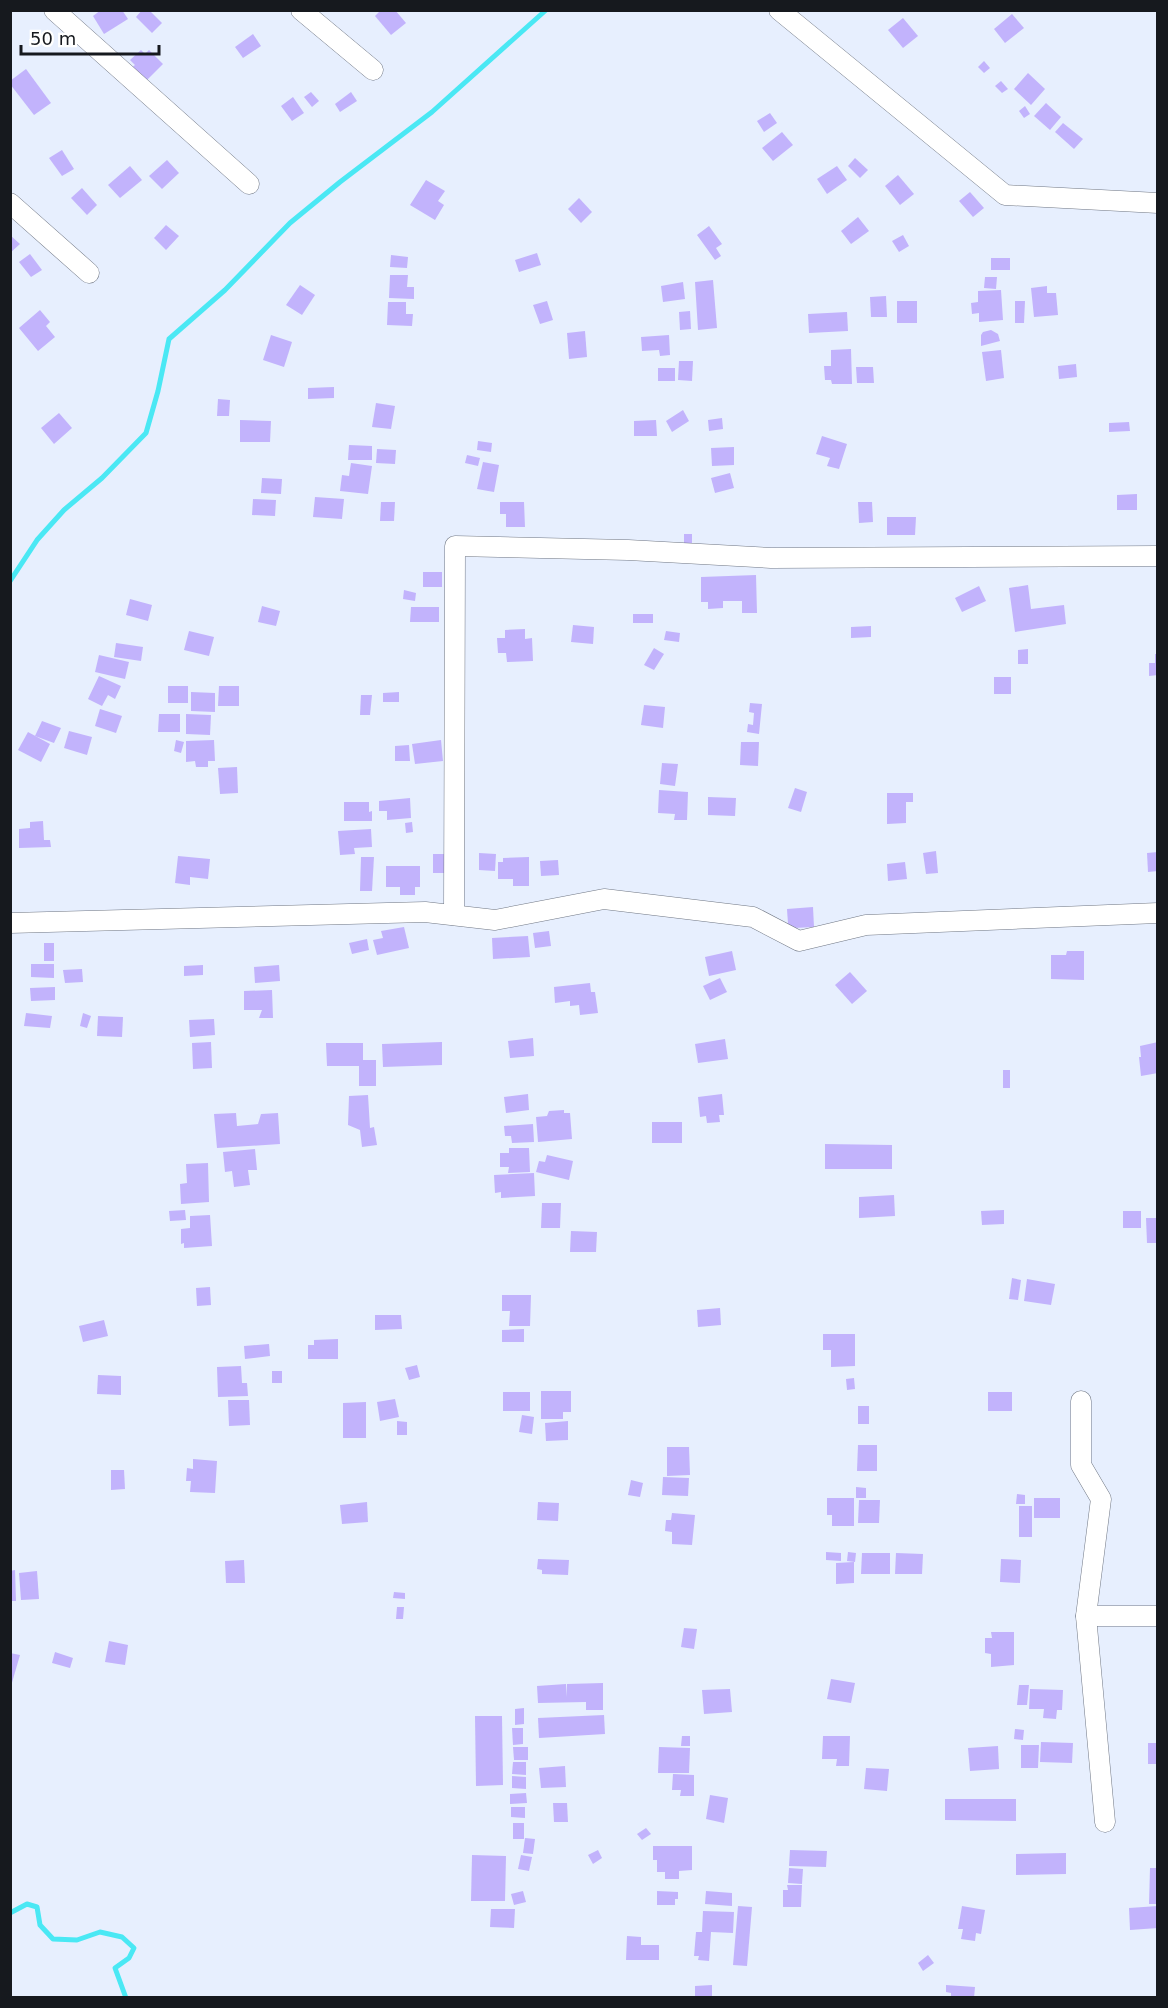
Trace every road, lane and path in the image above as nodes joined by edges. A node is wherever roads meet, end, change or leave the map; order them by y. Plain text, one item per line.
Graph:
1 (54, 10) edge
2 (301, 10) edge
3 (780, 10) edge
4 (373, 70) dead end
5 (249, 184) dead end
6 (1158, 202) edge
7 (10, 203) edge
8 (89, 273) dead end
9 (1158, 556) edge
10 (1158, 913) edge
11 (454, 915) junction
12 (10, 922) edge
13 (1081, 1401) dead end
14 (1086, 1616) junction
15 (1158, 1616) edge
16 (1105, 1822) dead end

1 - 5 street
2 - 4 street
3 - 6 street
7 - 8 street
9 - 11 street
10 - 11 street
11 - 12 street
13 - 14 street
14 - 15 street
14 - 16 street

